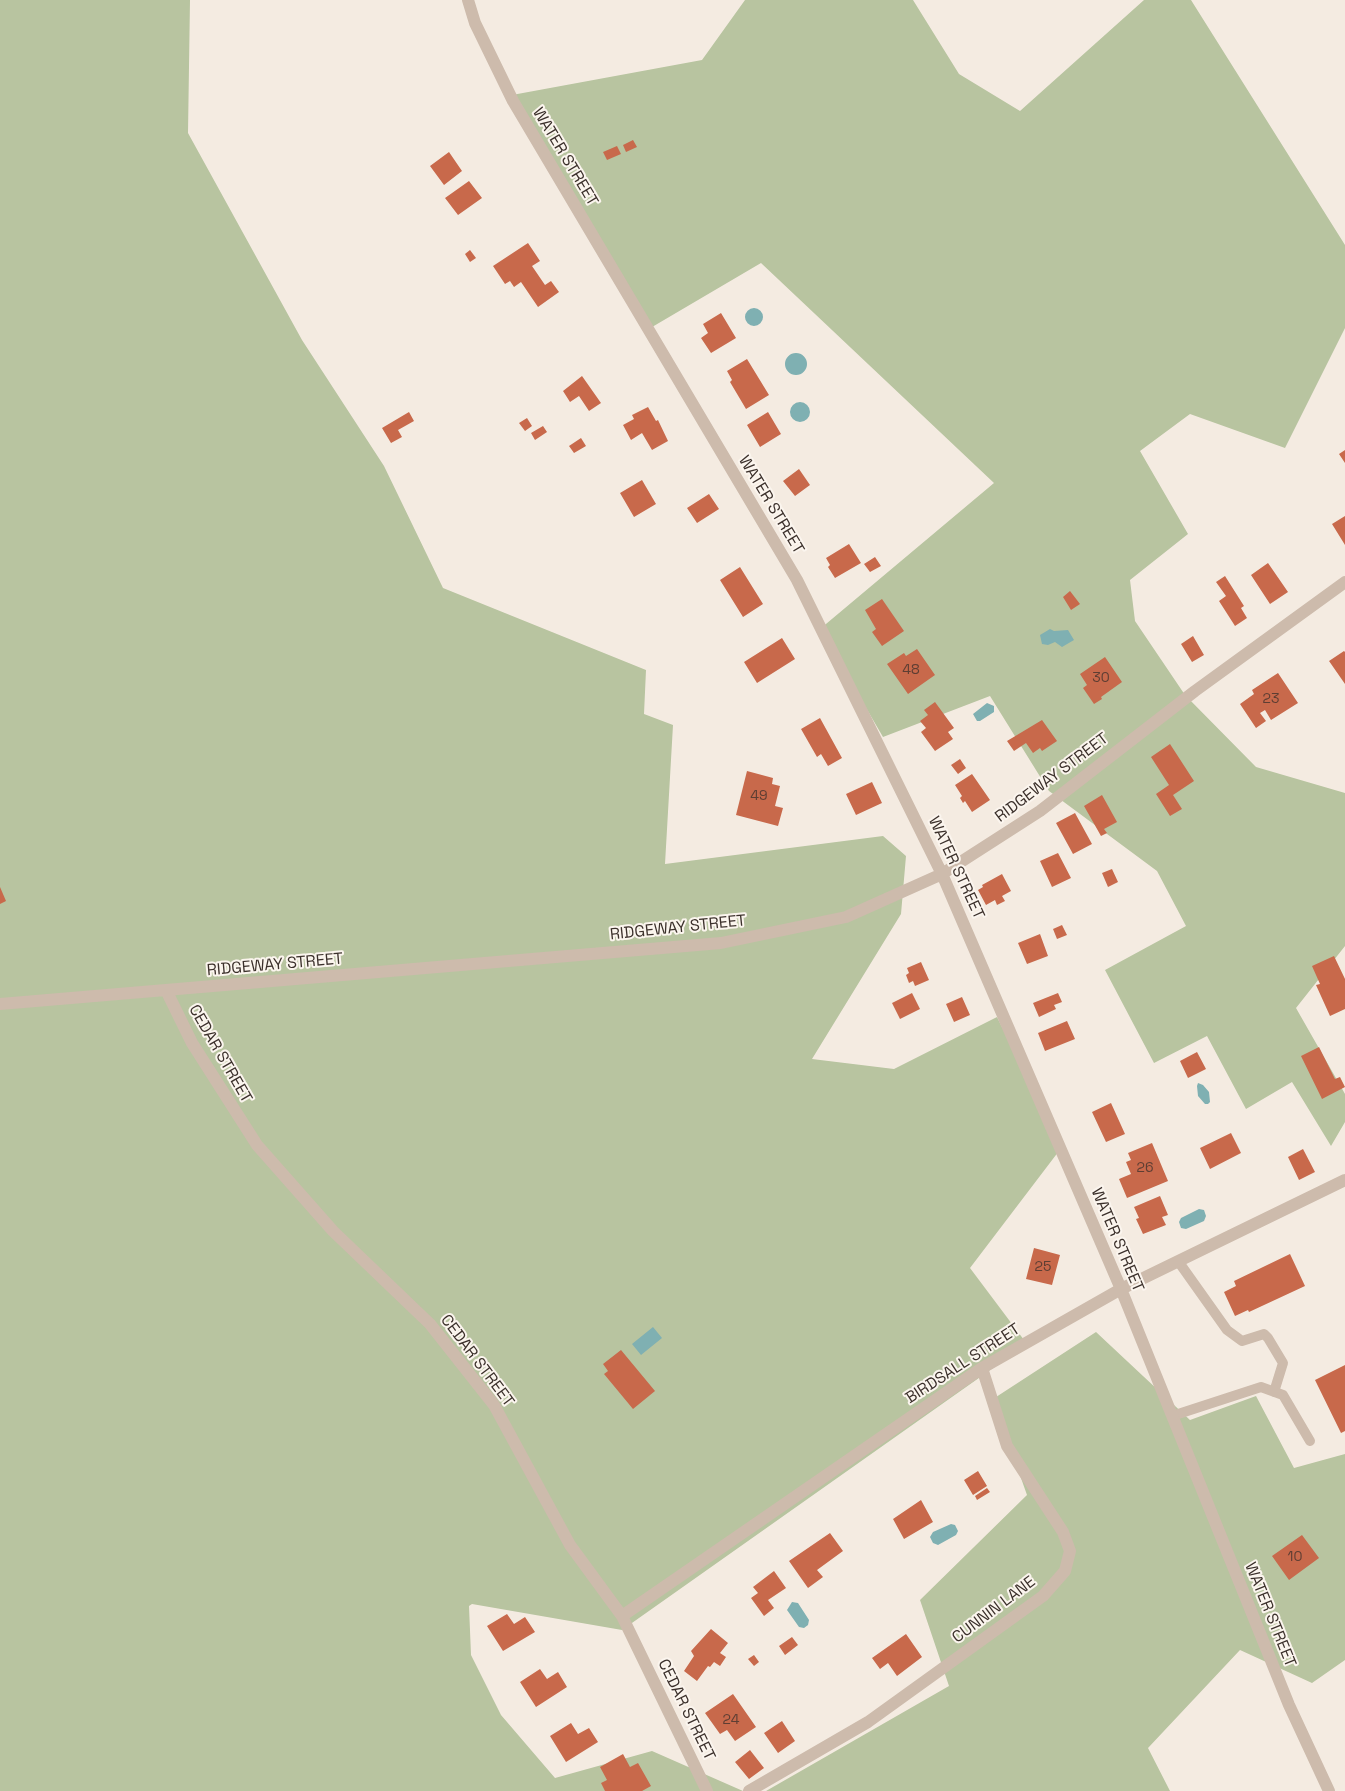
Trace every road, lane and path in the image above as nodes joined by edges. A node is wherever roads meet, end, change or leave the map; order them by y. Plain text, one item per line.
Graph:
1 (468, 0) edge
2 (1345, 582) edge
3 (942, 874) junction
4 (166, 990) junction
5 (0, 1004) edge
6 (1345, 1180) edge
7 (1178, 1262) junction
8 (1121, 1289) junction
9 (982, 1368) junction
10 (1274, 1392) junction
11 (1172, 1416) junction
12 (1310, 1441) dead end
13 (622, 1616) junction
14 (707, 1791) edge
15 (749, 1791) edge
16 (1329, 1791) edge

1 - 3 street, WATER STREET
2 - 3 street, RIDGEWAY STREET
3 - 4 street, RIDGEWAY STREET
3 - 8 street, WATER STREET
4 - 5 street, RIDGEWAY STREET
4 - 13 street, CEDAR STREET
6 - 7 street, BIRDSALL STREET
7 - 8 street, BIRDSALL STREET
7 - 10 lane
8 - 9 street, BIRDSALL STREET
8 - 11 street, WATER STREET
9 - 13 street, BIRDSALL STREET
9 - 15 street, CUNNIN LANE
10 - 11 lane
10 - 12 lane
11 - 16 street, WATER STREET
13 - 14 street, CEDAR STREET

